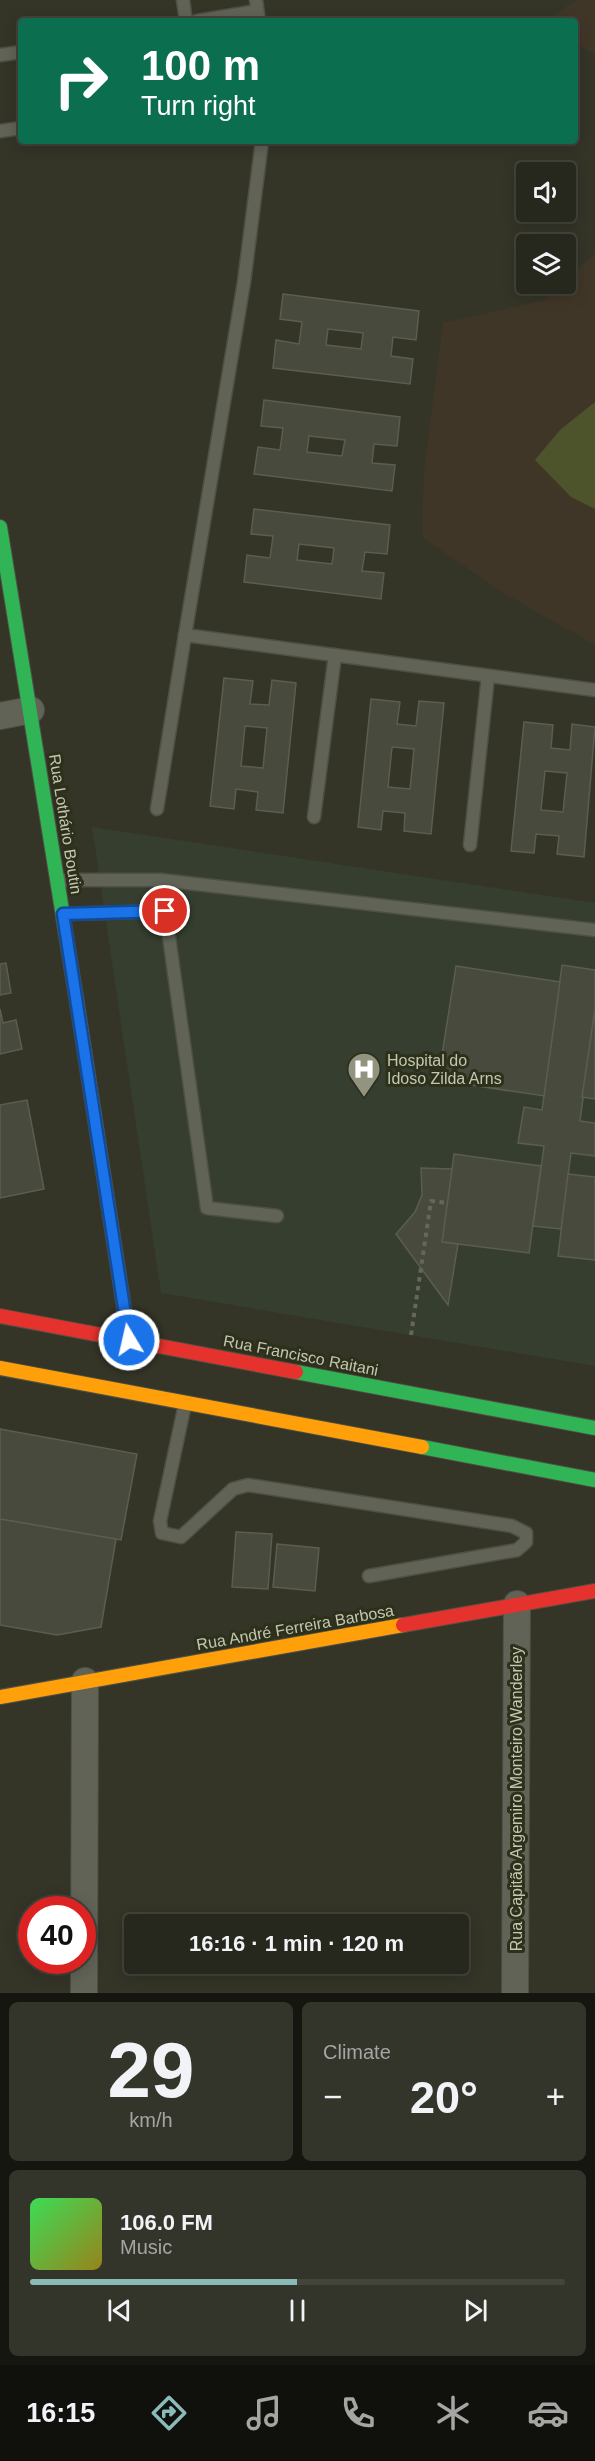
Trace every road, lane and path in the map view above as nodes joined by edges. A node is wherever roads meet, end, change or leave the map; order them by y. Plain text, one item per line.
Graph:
1 (183, 0) edge
2 (257, 10) edge
3 (186, 18) edge
4 (213, 18) edge
5 (18, 52) edge
6 (0, 55) edge
7 (18, 128) edge
8 (0, 131) edge
9 (262, 144) edge
10 (0, 527) edge
11 (185, 635) junction
12 (335, 655) junction
13 (488, 676) junction
14 (595, 690) edge
15 (30, 710) junction
16 (0, 716) edge
17 (156, 809) dead end
18 (314, 817) dead end
19 (470, 845) dead end
20 (58, 880) junction
21 (161, 880) junction
22 (165, 911) junction
23 (63, 914) junction
24 (595, 930) edge
25 (447, 1203) dead end
26 (277, 1216) dead end
27 (0, 1317) edge
28 (411, 1335) dead end
29 (129, 1340) junction
30 (0, 1368) edge
31 (186, 1403) junction
32 (595, 1428) edge
33 (595, 1480) edge
34 (369, 1576) dead end
35 (595, 1591) edge
36 (517, 1604) junction
37 (85, 1681) junction
38 (0, 1697) edge
39 (84, 1993) edge
40 (515, 1993) edge

1 - 3 lane
2 - 4 lane
5 - 6 lane
7 - 8 lane
9 - 11 lane
10 - 15 street, Rua Lothário Boutin
11 - 12 lane
11 - 17 lane
12 - 13 lane
12 - 18 lane
13 - 14 lane
13 - 19 lane
15 - 16 street
15 - 20 street, Rua Lothário Boutin
20 - 21 lane
20 - 23 street, Rua Lothário Boutin
21 - 22 lane
21 - 24 lane
22 - 23 lane
22 - 26 lane
23 - 29 street, Rua Lothário Boutin
25 - 28 path
27 - 29 street, Rua Francisco Raitani
29 - 32 street, Rua Francisco Raitani
30 - 31 street
31 - 33 street
31 - 34 lane
35 - 36 street, Rua André Ferreira Barbosa
36 - 37 street, Rua André Ferreira Barbosa
36 - 40 street, Rua Capitão Argemiro Monteiro Wanderley
37 - 38 street, Rua André Ferreira Barbosa
37 - 39 street

